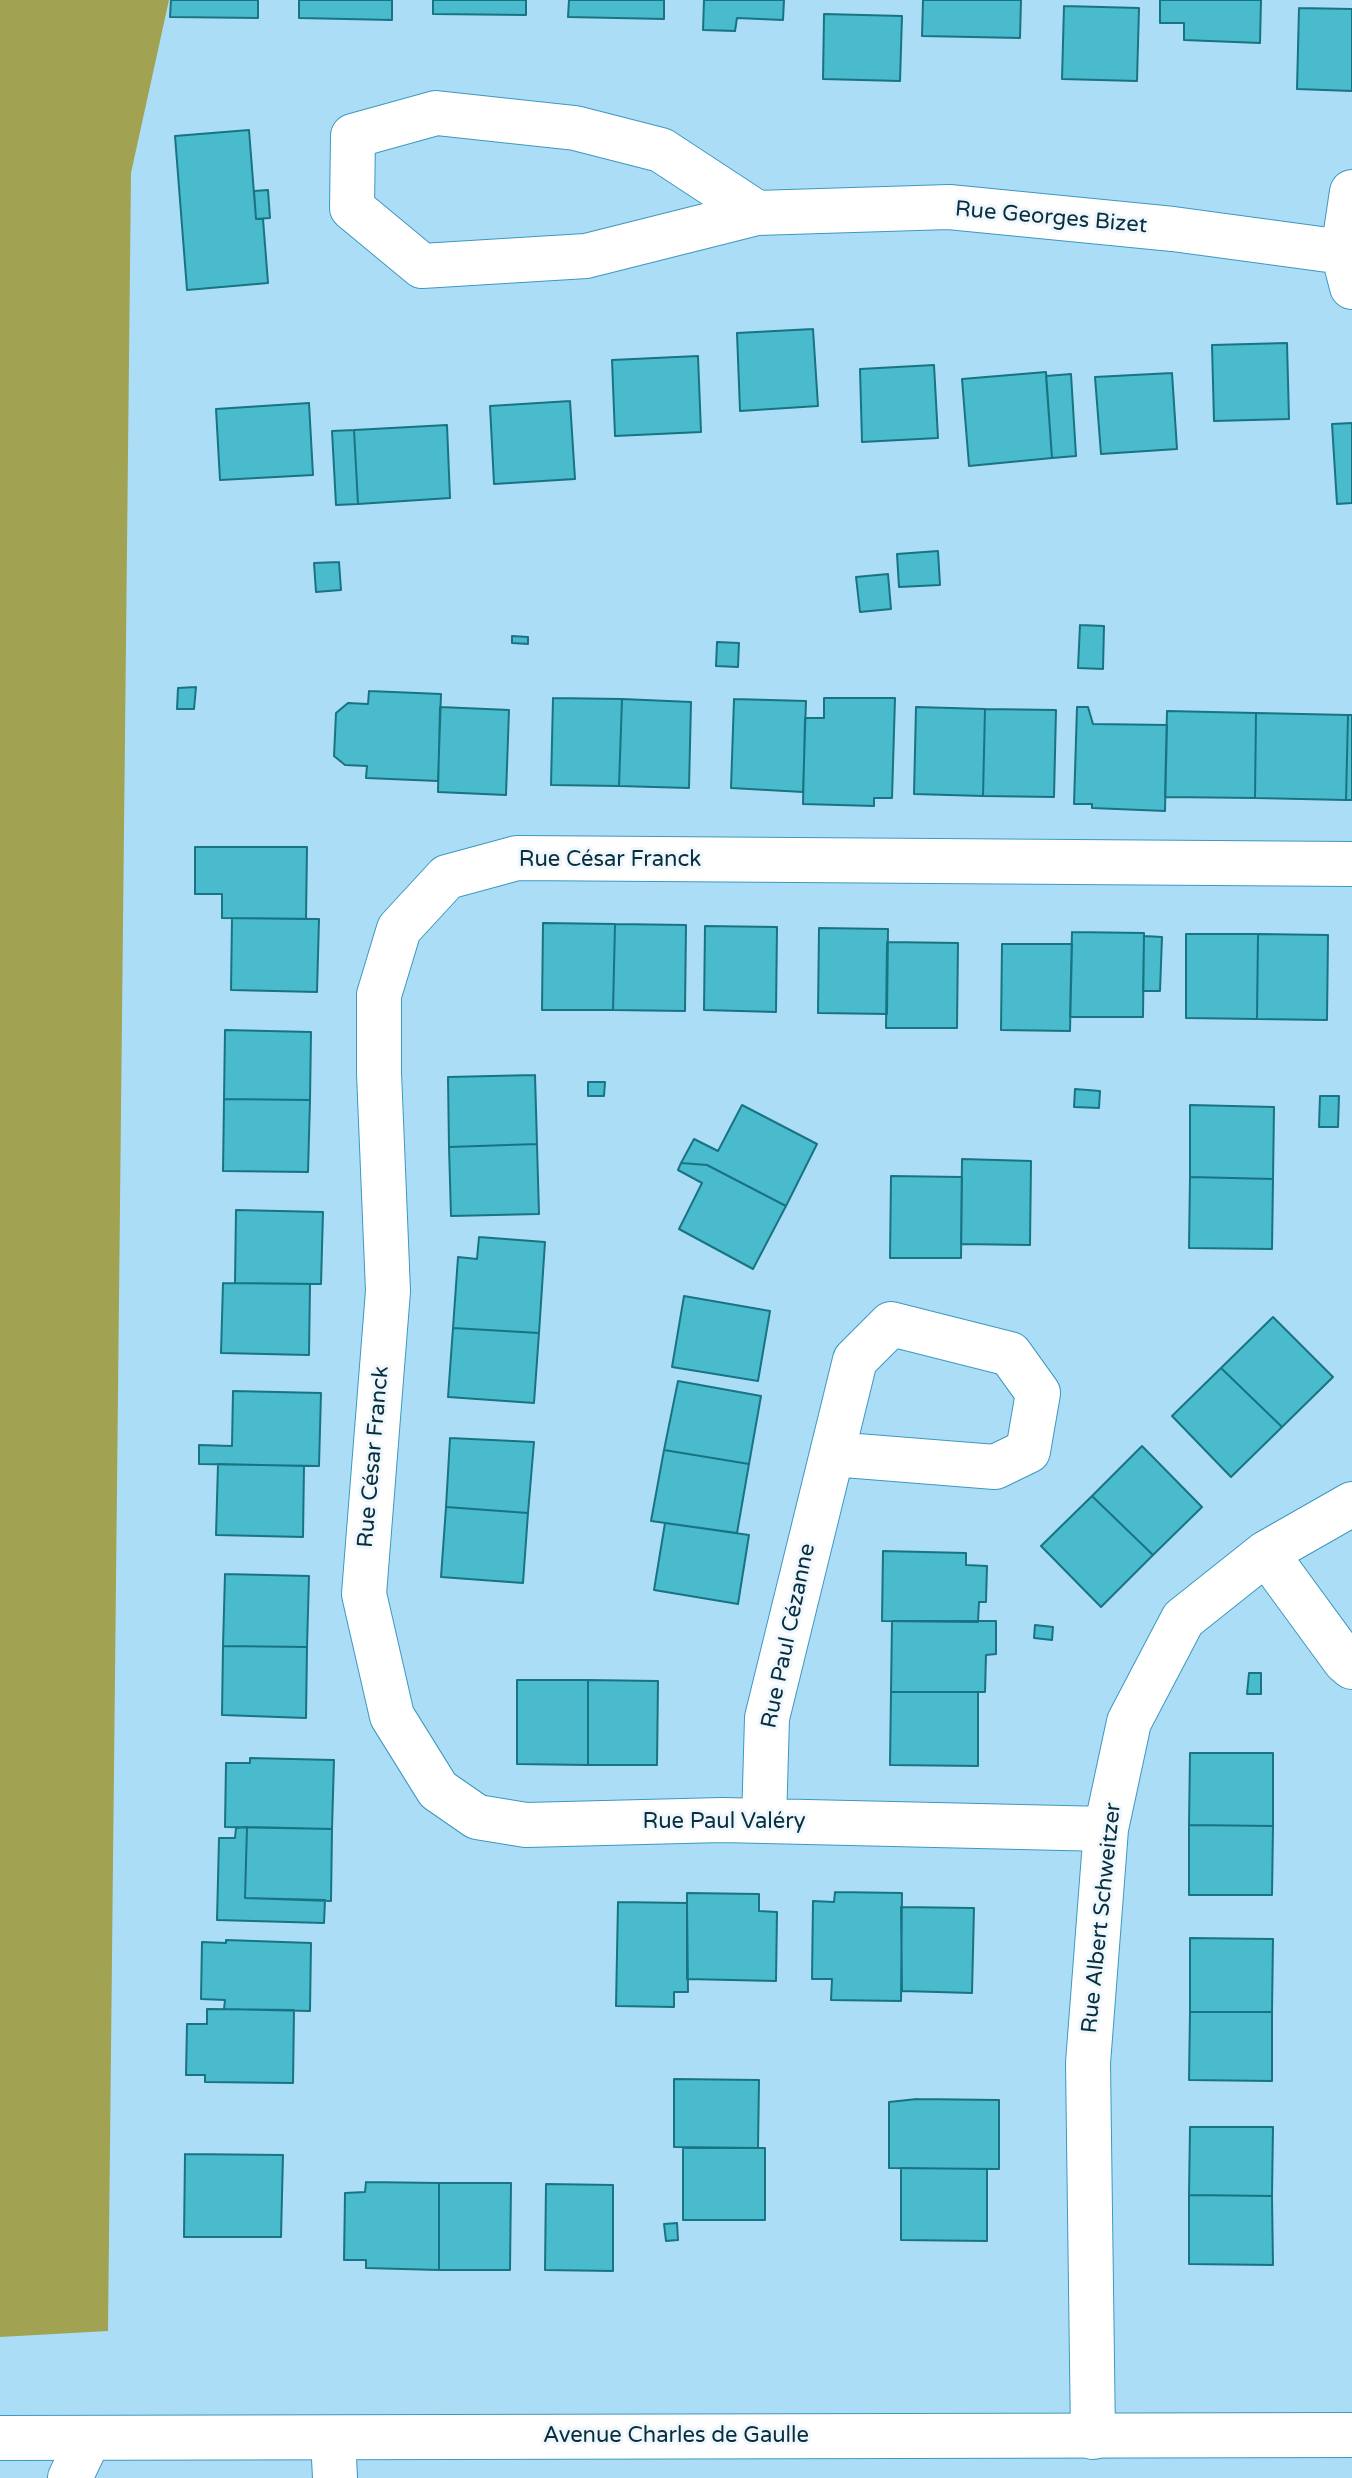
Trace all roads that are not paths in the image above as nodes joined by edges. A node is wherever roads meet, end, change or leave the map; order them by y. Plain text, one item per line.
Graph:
1 (1352, 192) edge
2 (757, 213) junction
3 (1348, 270) edge
4 (1352, 864) edge
5 (832, 1454) junction
6 (1352, 1504) edge
7 (1266, 1553) junction
8 (1352, 1667) edge
9 (392, 1716) joint
10 (764, 1821) junction
11 (1106, 1829) junction
12 (1352, 2435) edge
13 (1093, 2437) junction
14 (0, 2438) edge
15 (89, 2438) junction
16 (334, 2458) edge
17 (70, 2478) edge

1 - 3 street
2 - 2 street, Rue Georges Bizet
2 - 3 street, Rue Georges Bizet
4 - 9 street, Rue César Franck
5 - 5 street, Rue Paul Cézanne
5 - 10 street, Rue Paul Cézanne
6 - 7 street, Rue Albert Schweitzer
7 - 8 street
7 - 11 street, Rue Albert Schweitzer
9 - 10 street, Rue Paul Valéry
10 - 11 street, Rue Paul Valéry
11 - 13 street, Rue Albert Schweitzer
12 - 13 street, Avenue Charles de Gaulle
13 - 16 street, Avenue Charles de Gaulle
14 - 15 street, Avenue Charles de Gaulle
15 - 16 street, Avenue Charles de Gaulle
15 - 17 street

